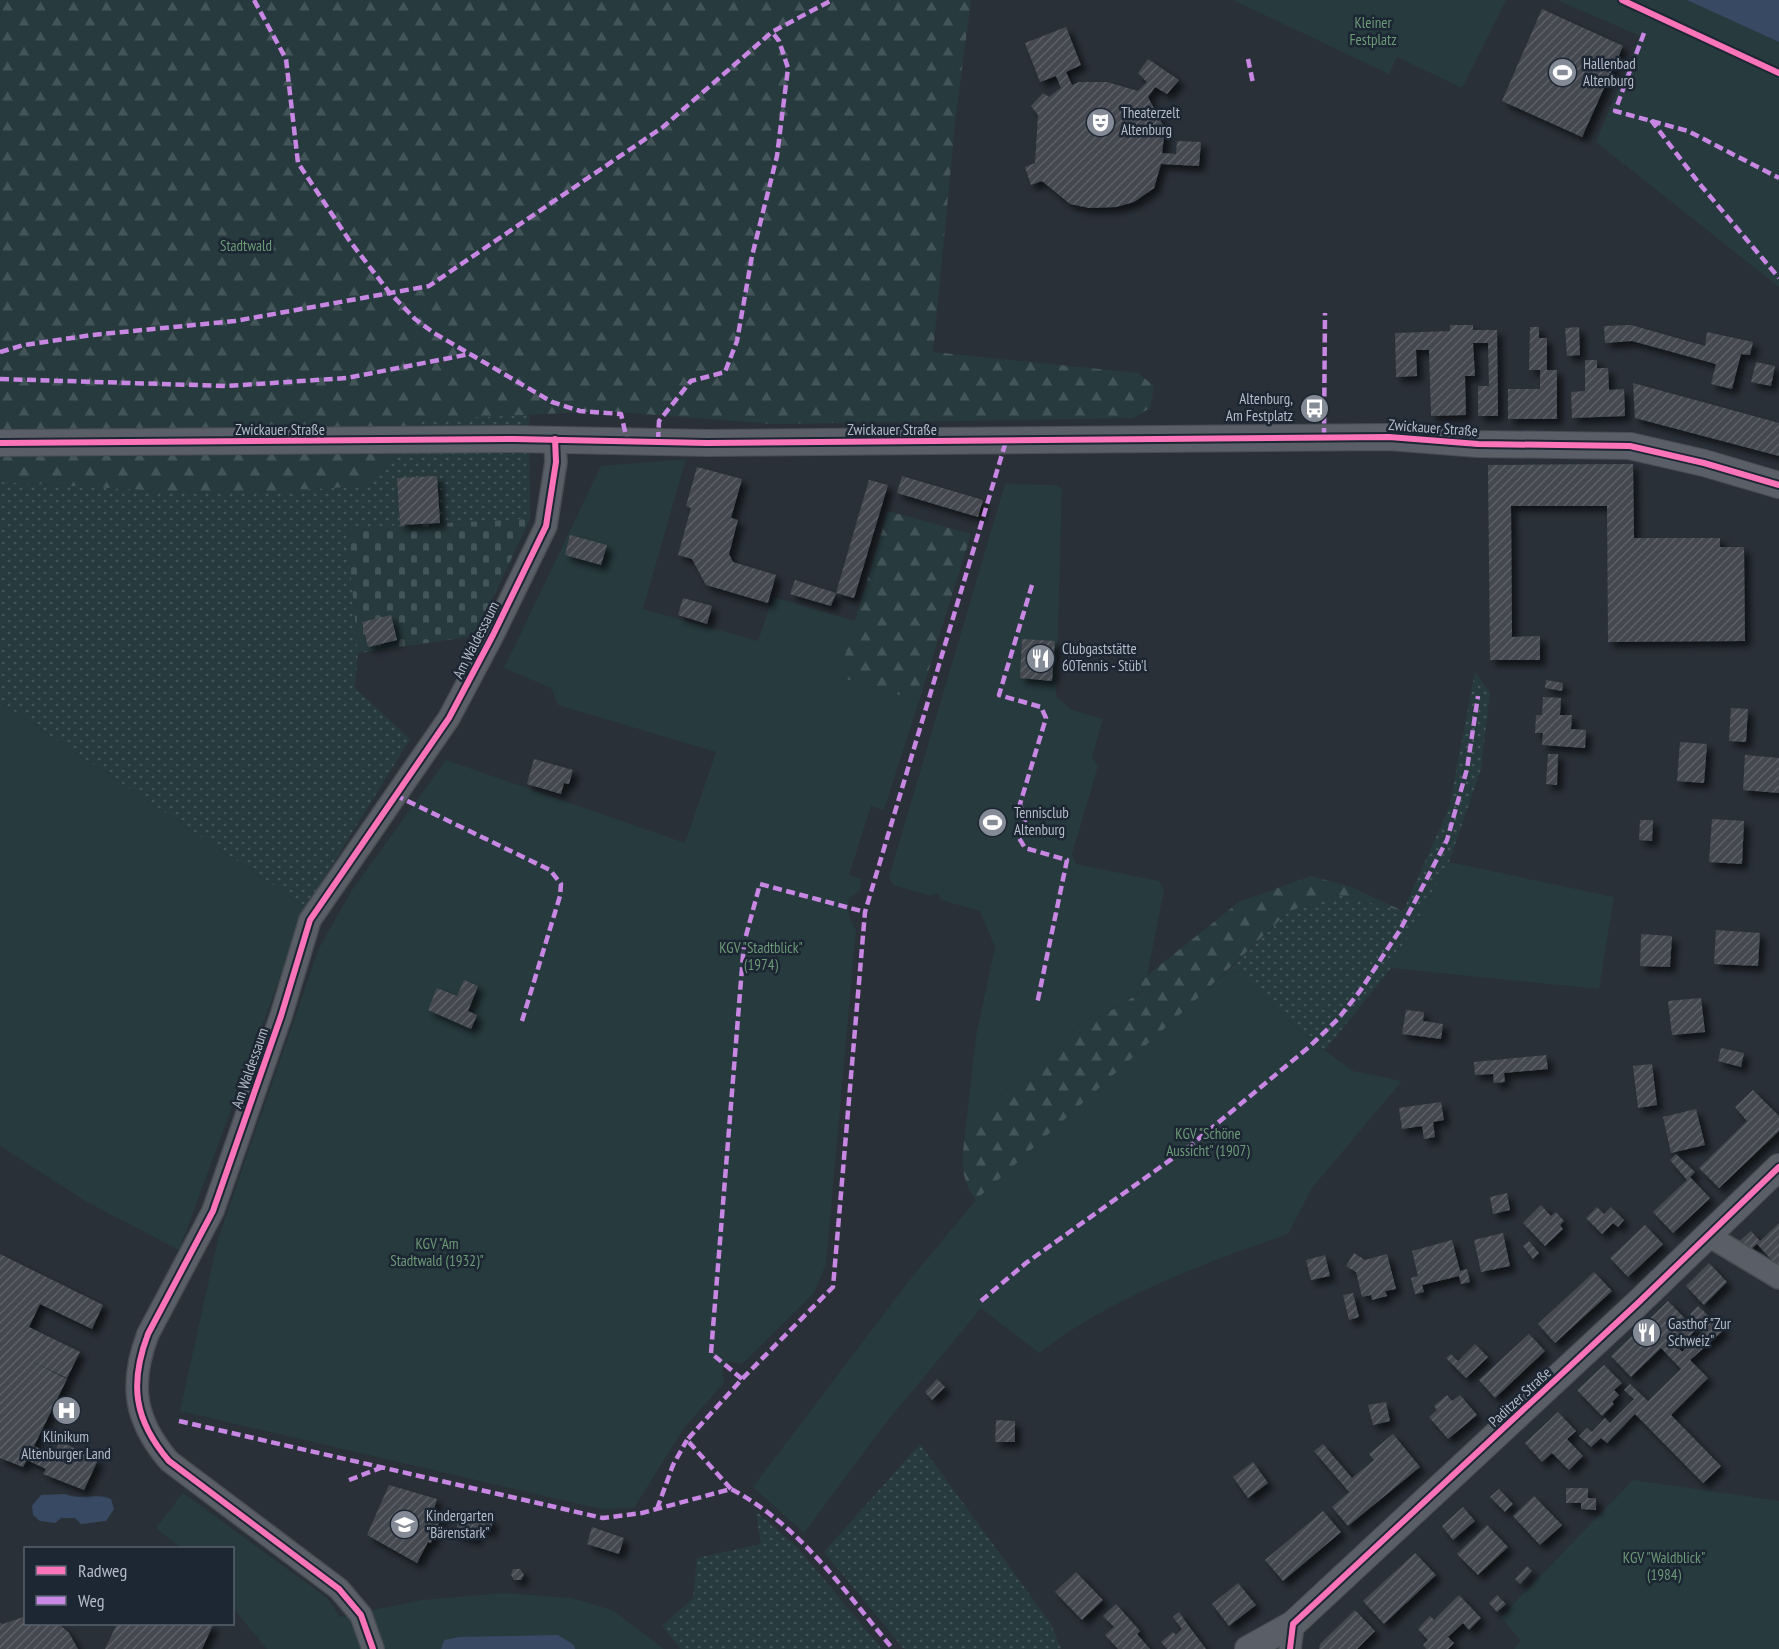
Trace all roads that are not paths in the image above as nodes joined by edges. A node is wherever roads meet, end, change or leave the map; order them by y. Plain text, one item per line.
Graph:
1 (555, 439) junction
2 (0, 443) edge
3 (1779, 485) edge
4 (1779, 1167) edge
5 (1709, 1236) junction
6 (1779, 1278) edge
7 (1292, 1636) edge
8 (373, 1649) edge
9 (1248, 1649) edge

1 - 2 street, Zwickauer Straße
1 - 3 street, Zwickauer Straße
1 - 8 street, Am Waldessaum
4 - 5 street, Paditzer Straße
5 - 6 street
5 - 7 street, Paditzer Straße
7 - 9 street, Paditzer Straße

